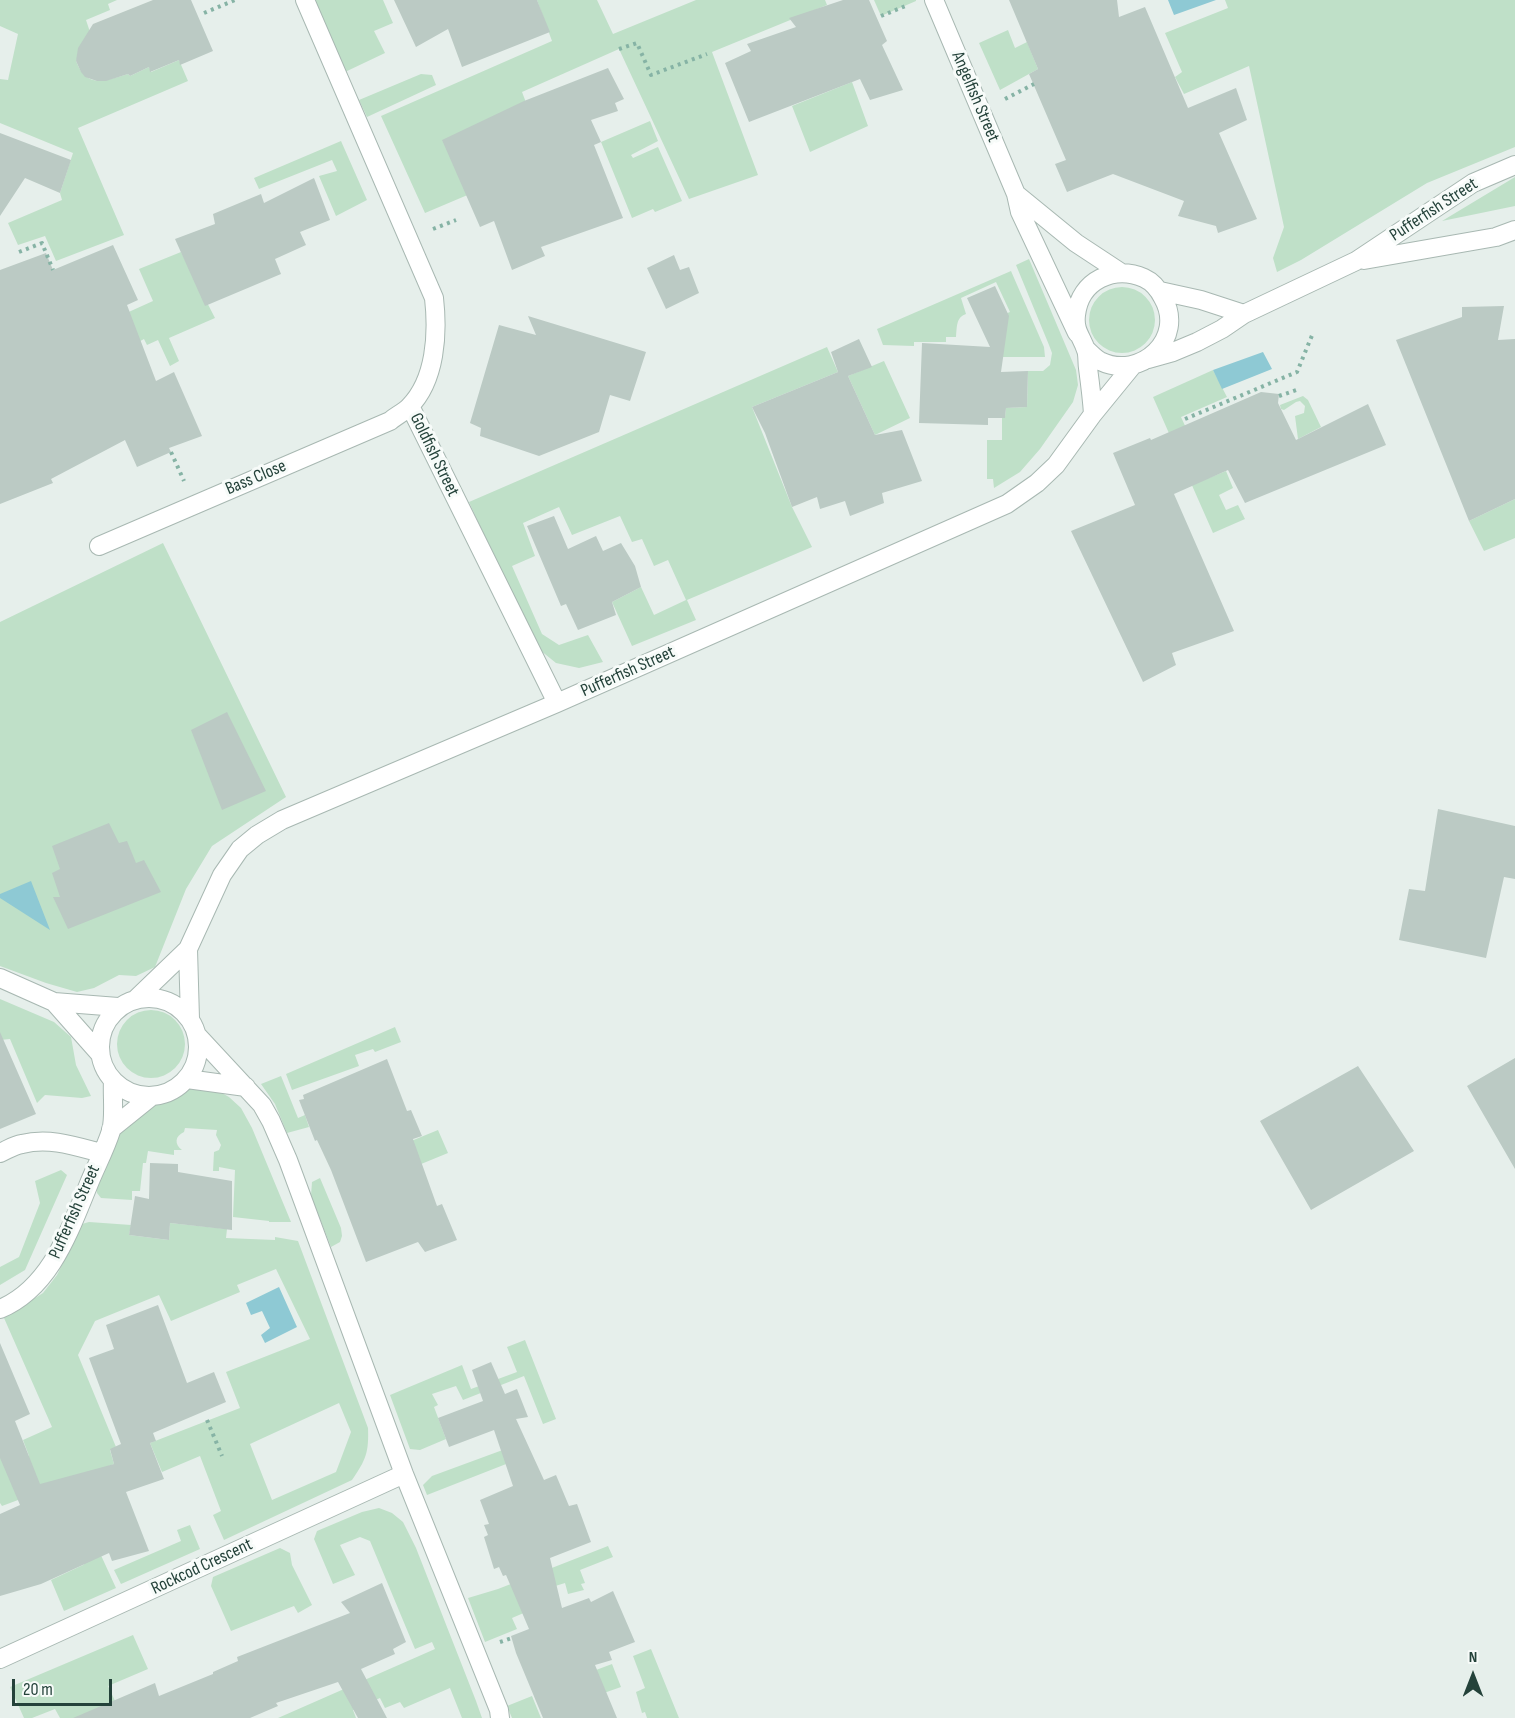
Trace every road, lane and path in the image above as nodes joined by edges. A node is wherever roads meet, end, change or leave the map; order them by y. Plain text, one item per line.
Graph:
1 (235, 0) edge
2 (305, 0) edge
3 (925, 1) edge
4 (204, 13) dead end
5 (881, 16) dead end
6 (619, 49) dead end
7 (707, 54) dead end
8 (1034, 84) dead end
9 (1004, 100) dead end
10 (1515, 165) edge
11 (1016, 194) junction
12 (456, 220) dead end
13 (1515, 230) edge
14 (428, 231) dead end
15 (19, 252) dead end
16 (1356, 261) junction
17 (53, 270) dead end
18 (1120, 272) junction
19 (1160, 291) junction
20 (1244, 314) junction
21 (1313, 333) dead end
22 (1082, 341) junction
23 (1140, 362) junction
24 (1299, 389) dead end
25 (1279, 396) dead end
26 (410, 406) junction
27 (1094, 414) junction
28 (1185, 419) dead end
29 (171, 452) dead end
30 (186, 486) dead end
31 (99, 546) dead end
32 (557, 703) junction
33 (188, 949) junction
34 (0, 978) edge
35 (136, 999) junction
36 (54, 1002) junction
37 (118, 1007) junction
38 (194, 1027) junction
39 (100, 1054) junction
40 (187, 1079) junction
41 (113, 1081) junction
42 (246, 1087) junction
43 (152, 1096) junction
44 (111, 1129) junction
45 (0, 1153) edge
46 (101, 1153) junction
47 (0, 1309) edge
48 (207, 1420) dead end
49 (222, 1455) dead end
50 (405, 1474) junction
51 (0, 1659) edge
52 (500, 1718) edge

1 - 4 path
2 - 26 street, Goldfish Street
3 - 5 path
3 - 11 street, Angelfish Street
6 - 7 path
8 - 9 path
10 - 16 street, Pufferfish Street
11 - 18 street, Angelfish Street
11 - 22 street, Angelfish Street
12 - 14 path
13 - 16 street, Pufferfish Street
15 - 17 path
16 - 20 street, Pufferfish Street
18 - 19 street
18 - 22 street
19 - 20 street
19 - 23 street, Pufferfish Street
20 - 23 street, Pufferfish Street
21 - 28 path
22 - 23 street, Pufferfish Street
22 - 27 street
23 - 27 street, Pufferfish Street
24 - 25 path
26 - 31 street, Bass Close
26 - 32 street, Goldfish Street
27 - 32 street, Pufferfish Street
29 - 30 path
32 - 33 street, Pufferfish Street
33 - 35 street, Pufferfish Street
33 - 38 street, Pufferfish Street
34 - 36 street
35 - 37 street, Pufferfish Street
35 - 38 street, Pufferfish Street
36 - 37 street
36 - 39 street, Pufferfish Street
37 - 39 street
38 - 40 street, Pufferfish Street
38 - 42 street
39 - 41 street, Pufferfish Street
40 - 42 street
40 - 43 street, Pufferfish Street
41 - 43 street
41 - 44 street, Pufferfish Street
42 - 50 street
43 - 44 street, Pufferfish Street
44 - 46 street, Pufferfish Street
45 - 46 street
46 - 47 street, Pufferfish Street
48 - 49 path
50 - 51 street, Rockcod Crescent
50 - 52 street

